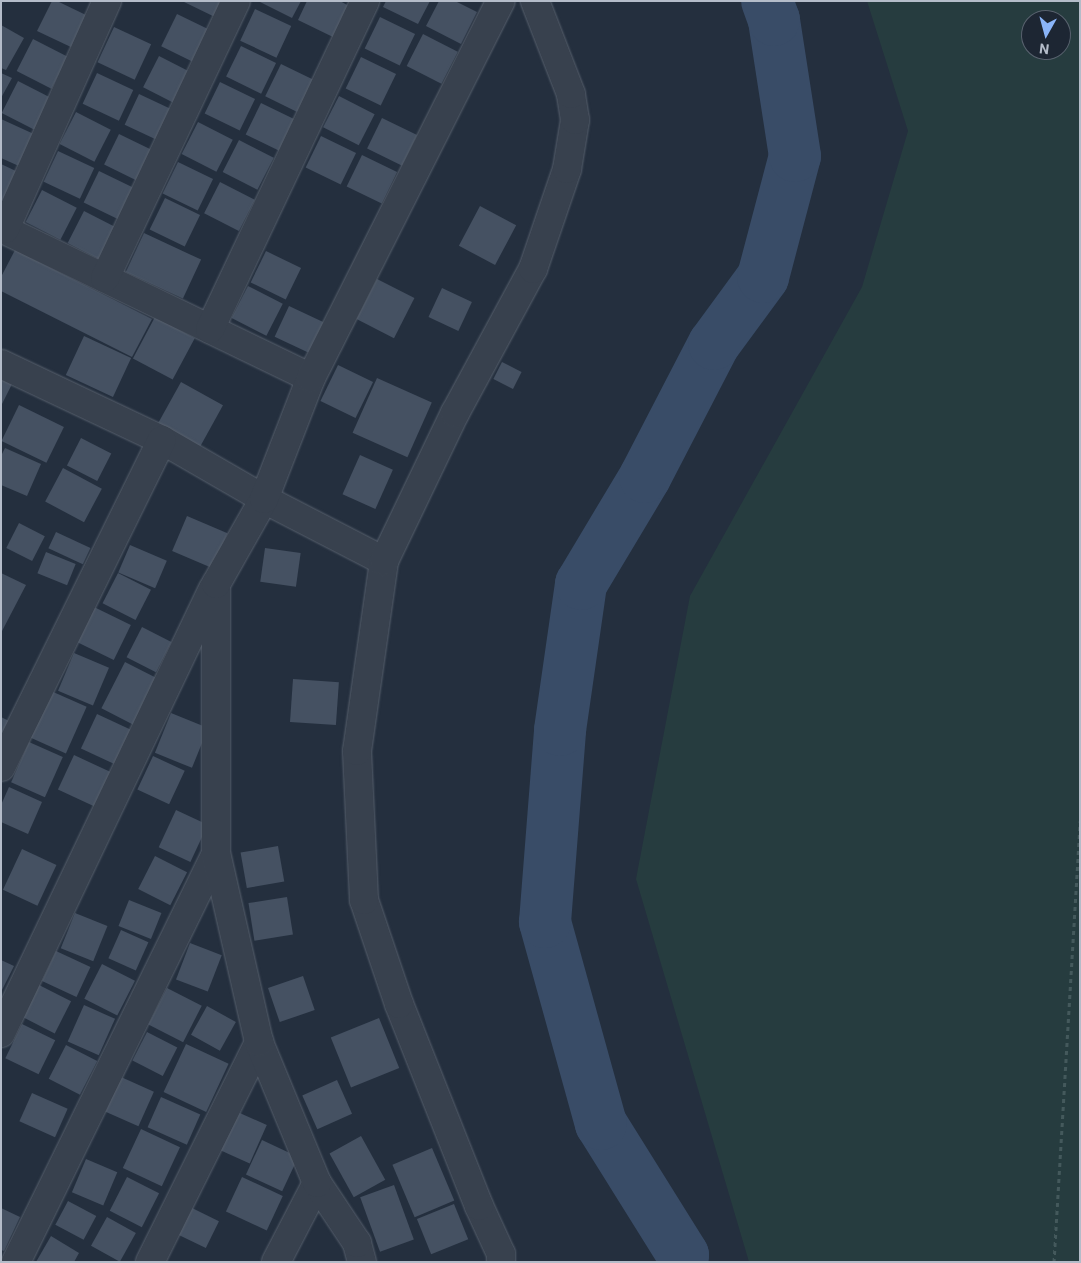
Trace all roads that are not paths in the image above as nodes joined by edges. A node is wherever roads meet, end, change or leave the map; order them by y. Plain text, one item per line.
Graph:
1 (107, 1) edge
2 (236, 1) edge
3 (365, 1) edge
4 (501, 1) edge
5 (535, 1) edge
6 (3, 228) edge
7 (105, 278) junction
8 (210, 329) junction
9 (1, 364) edge
10 (311, 378) junction
11 (162, 440) junction
12 (264, 499) junction
13 (384, 561) junction
14 (216, 584) junction
15 (1, 767) edge
16 (216, 853) junction
17 (1, 1034) edge
18 (259, 1042) junction
19 (316, 1183) junction
20 (16, 1262) edge
21 (150, 1262) edge
22 (276, 1262) edge
23 (362, 1262) edge
24 (501, 1262) edge

1 - 6 street
2 - 7 street
3 - 8 street
4 - 10 street
5 - 13 street
6 - 7 street
7 - 8 street
8 - 10 street
9 - 11 street
10 - 12 street
11 - 12 street
11 - 15 street
12 - 13 street
12 - 14 street
13 - 24 street
14 - 16 street
14 - 17 street
16 - 18 street
16 - 20 street
18 - 19 street
18 - 21 street
19 - 22 street
19 - 23 street

